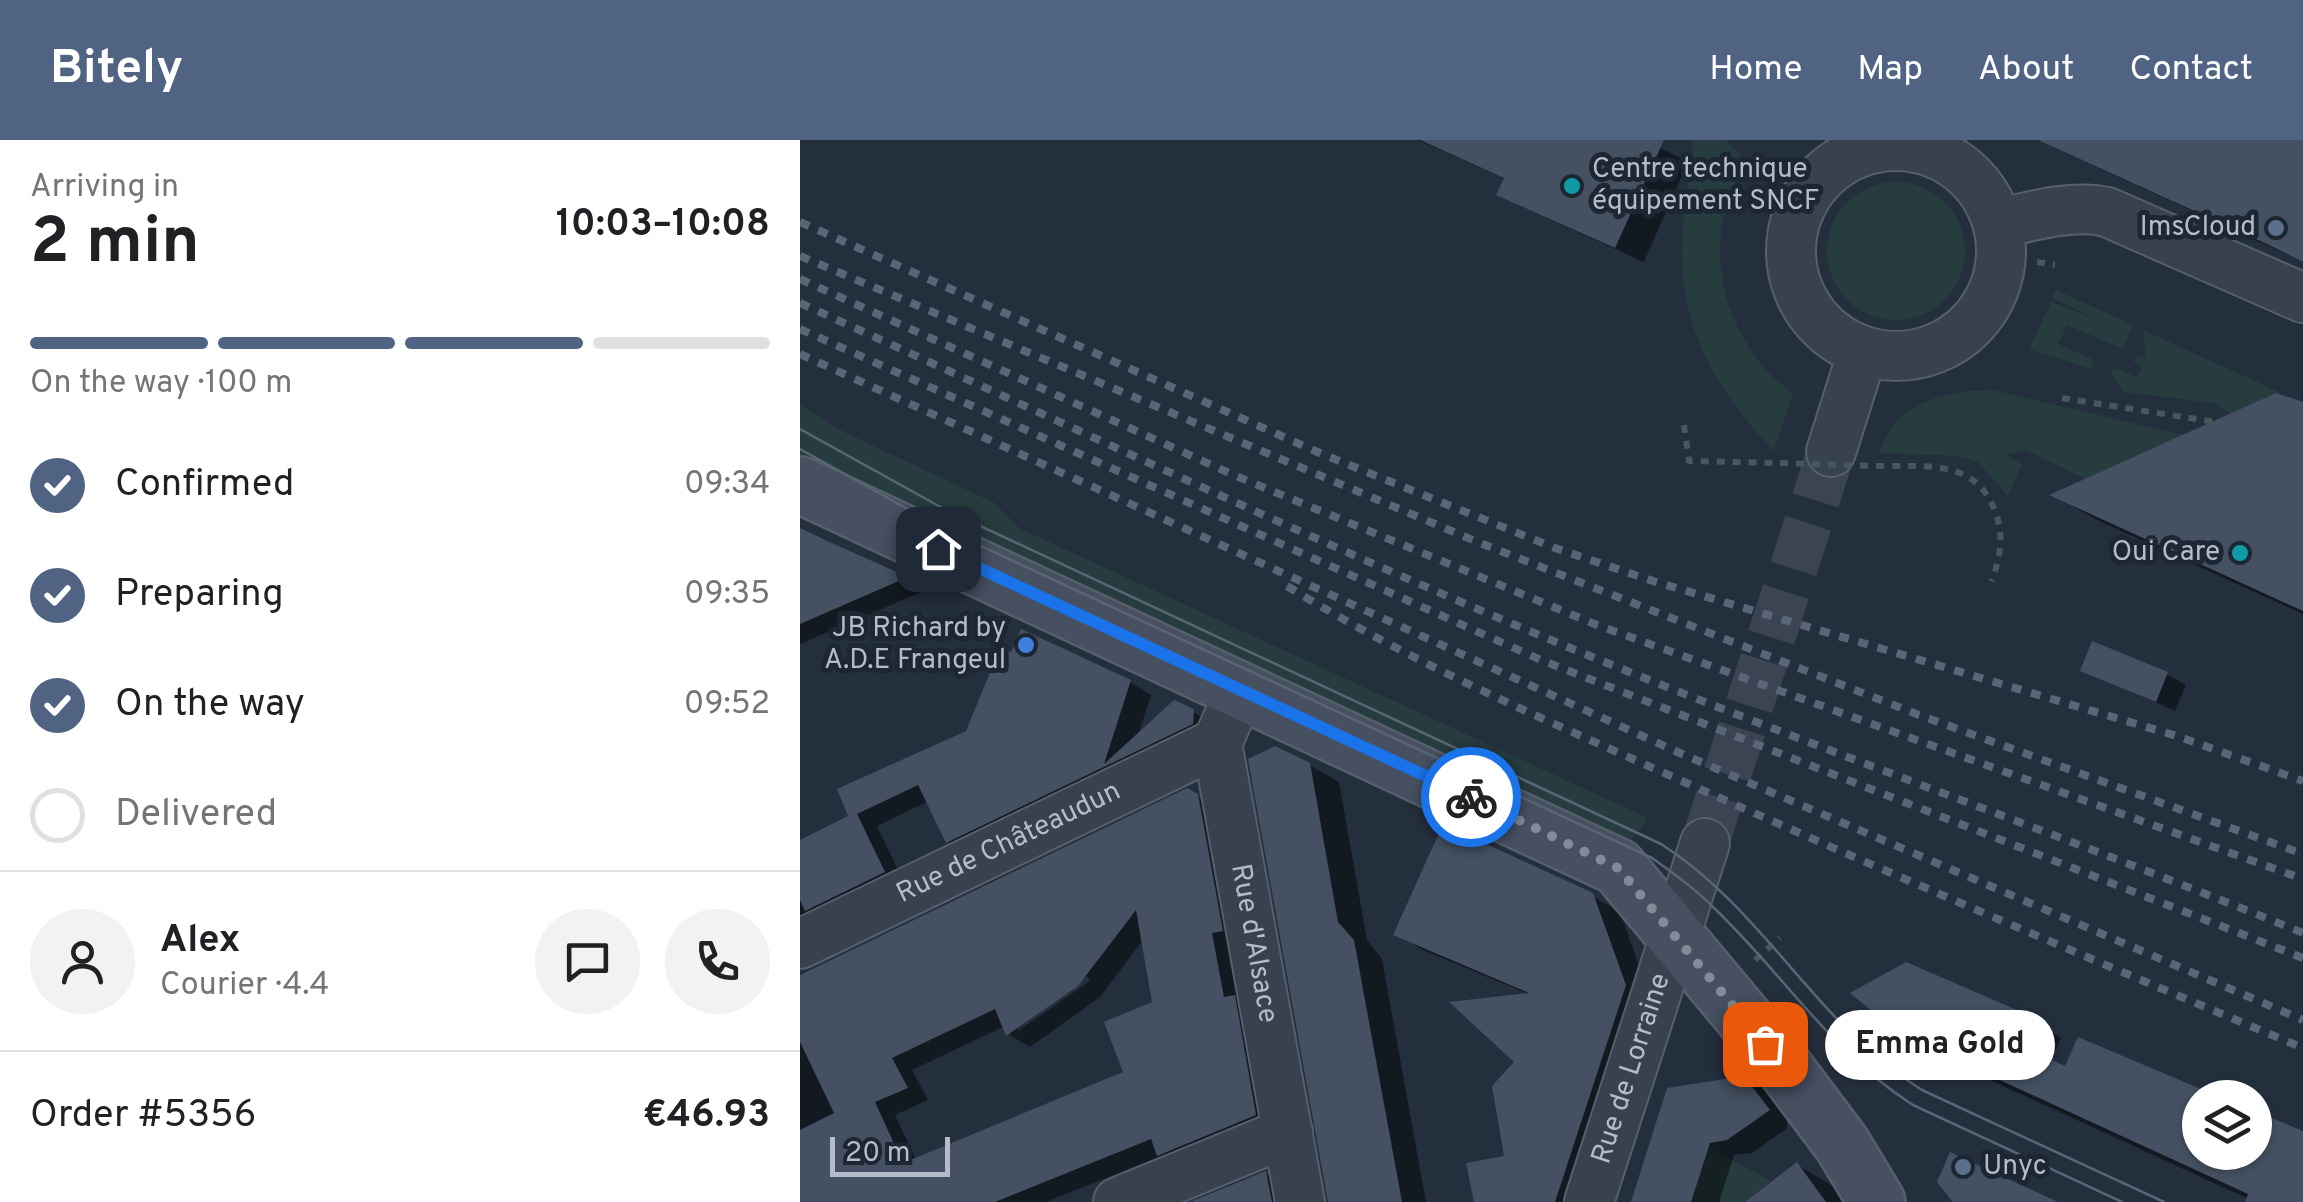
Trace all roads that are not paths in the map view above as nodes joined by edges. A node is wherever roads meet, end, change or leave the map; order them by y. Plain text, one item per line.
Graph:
1 (1928, 145) edge
2 (1819, 154) edge
3 (1998, 224) junction
4 (2303, 298) edge
5 (1863, 351) junction
6 (1831, 452) tunnel mouth
7 (800, 485) edge
8 (1242, 690) junction
9 (1217, 743) junction
10 (1705, 842) tunnel mouth
11 (1675, 935) junction
12 (800, 944) edge
13 (1288, 1132) junction
14 (1842, 1144) junction
15 (1118, 1202) edge
16 (1300, 1202) edge
17 (1589, 1202) edge
18 (1877, 1202) edge
19 (1909, 1202) edge

1 - 2 street
1 - 3 street
2 - 5 street
3 - 4 street
3 - 5 street
5 - 6 street
7 - 8 main road
8 - 9 street
8 - 11 main road
9 - 12 street, Rue de Châteaudun
9 - 13 street, Rue d'Alsace
10 - 11 street, Rue de Lorraine
11 - 14 main road
11 - 17 street, Rue de Lorraine
13 - 15 street
13 - 16 street, Rue d'Alsace
14 - 18 main road
14 - 19 main road

